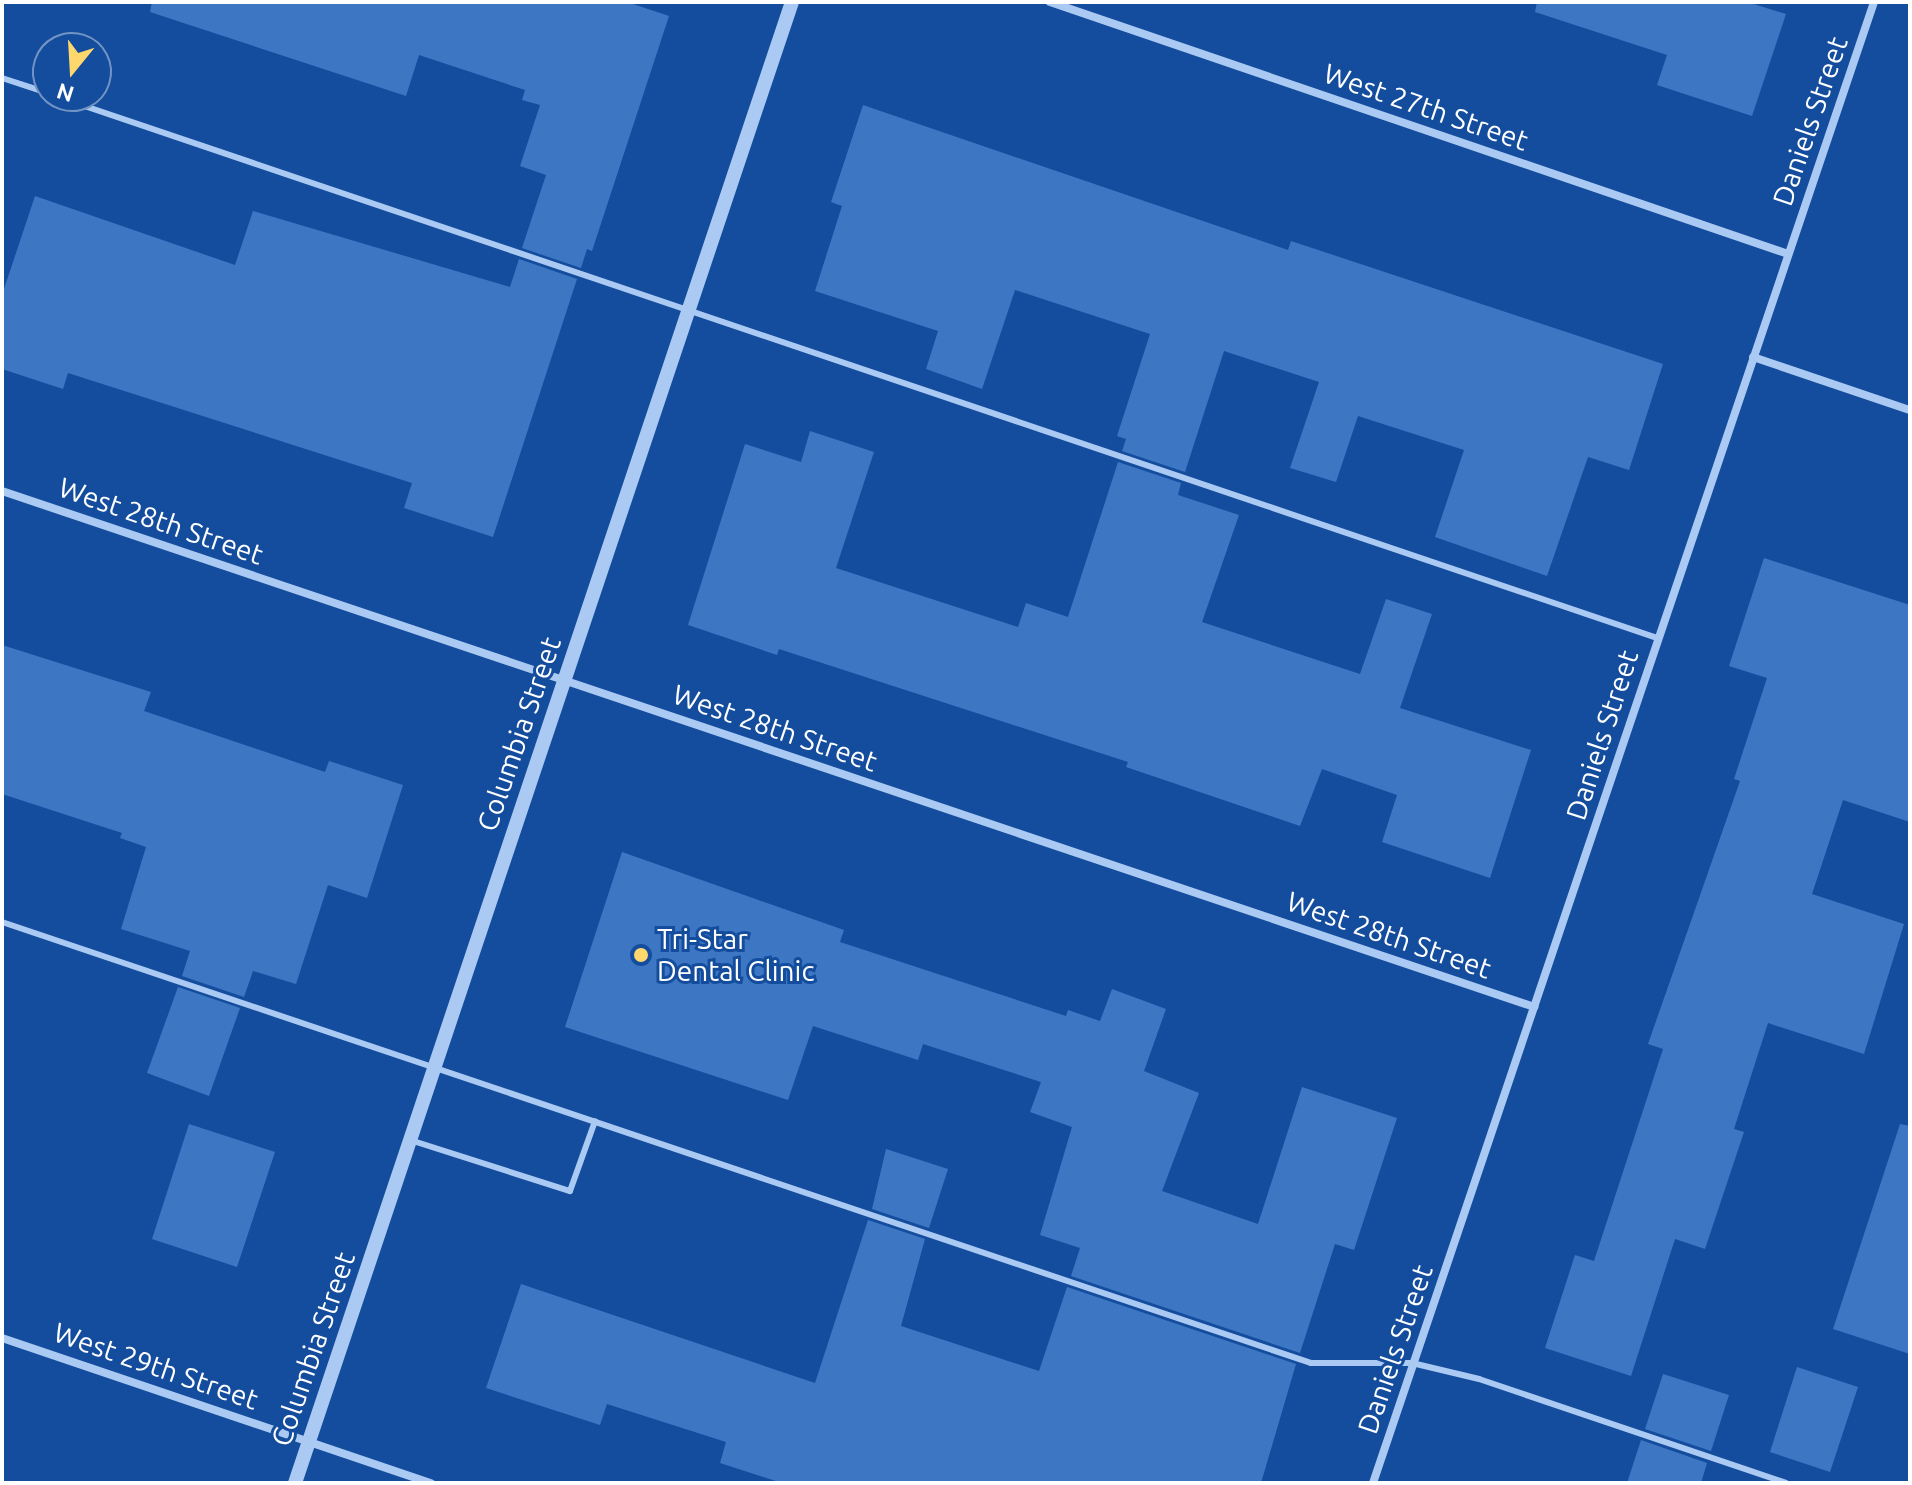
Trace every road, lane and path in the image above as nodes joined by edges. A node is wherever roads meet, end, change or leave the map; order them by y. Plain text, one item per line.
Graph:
1 (792, 2) edge
2 (1050, 2) edge
3 (1874, 2) edge
4 (2, 78) edge
5 (32, 88) edge
6 (102, 112) edge
7 (1788, 254) junction
8 (690, 311) junction
9 (1753, 357) junction
10 (1910, 410) edge
11 (2, 491) edge
12 (1657, 638) junction
13 (565, 680) junction
14 (2, 922) edge
15 (1534, 1007) junction
16 (435, 1066) junction
17 (595, 1121) junction
18 (410, 1140) junction
19 (2, 1338) edge
20 (1412, 1363) junction
21 (310, 1441) junction
22 (295, 1483) edge
23 (431, 1483) edge
24 (1373, 1483) edge
25 (1786, 1483) edge

1 - 8 street, Columbia Street
2 - 7 street, West 27th Street
3 - 7 street, Daniels Street
4 - 5 lane
6 - 8 lane
7 - 9 street, Daniels Street
8 - 12 lane
8 - 13 street, Columbia Street
9 - 10 street
9 - 12 street, Daniels Street
11 - 13 street, West 28th Street
12 - 15 street, Daniels Street
13 - 15 street, West 28th Street
13 - 16 street, Columbia Street
14 - 16 lane
15 - 20 street, Daniels Street
16 - 17 lane
16 - 18 street, Columbia Street
17 - 18 lane
17 - 20 lane
18 - 21 street, Columbia Street
19 - 21 street, West 29th Street
20 - 24 street, Daniels Street
20 - 25 lane
21 - 22 street, Columbia Street
21 - 23 street, West 29th Street

